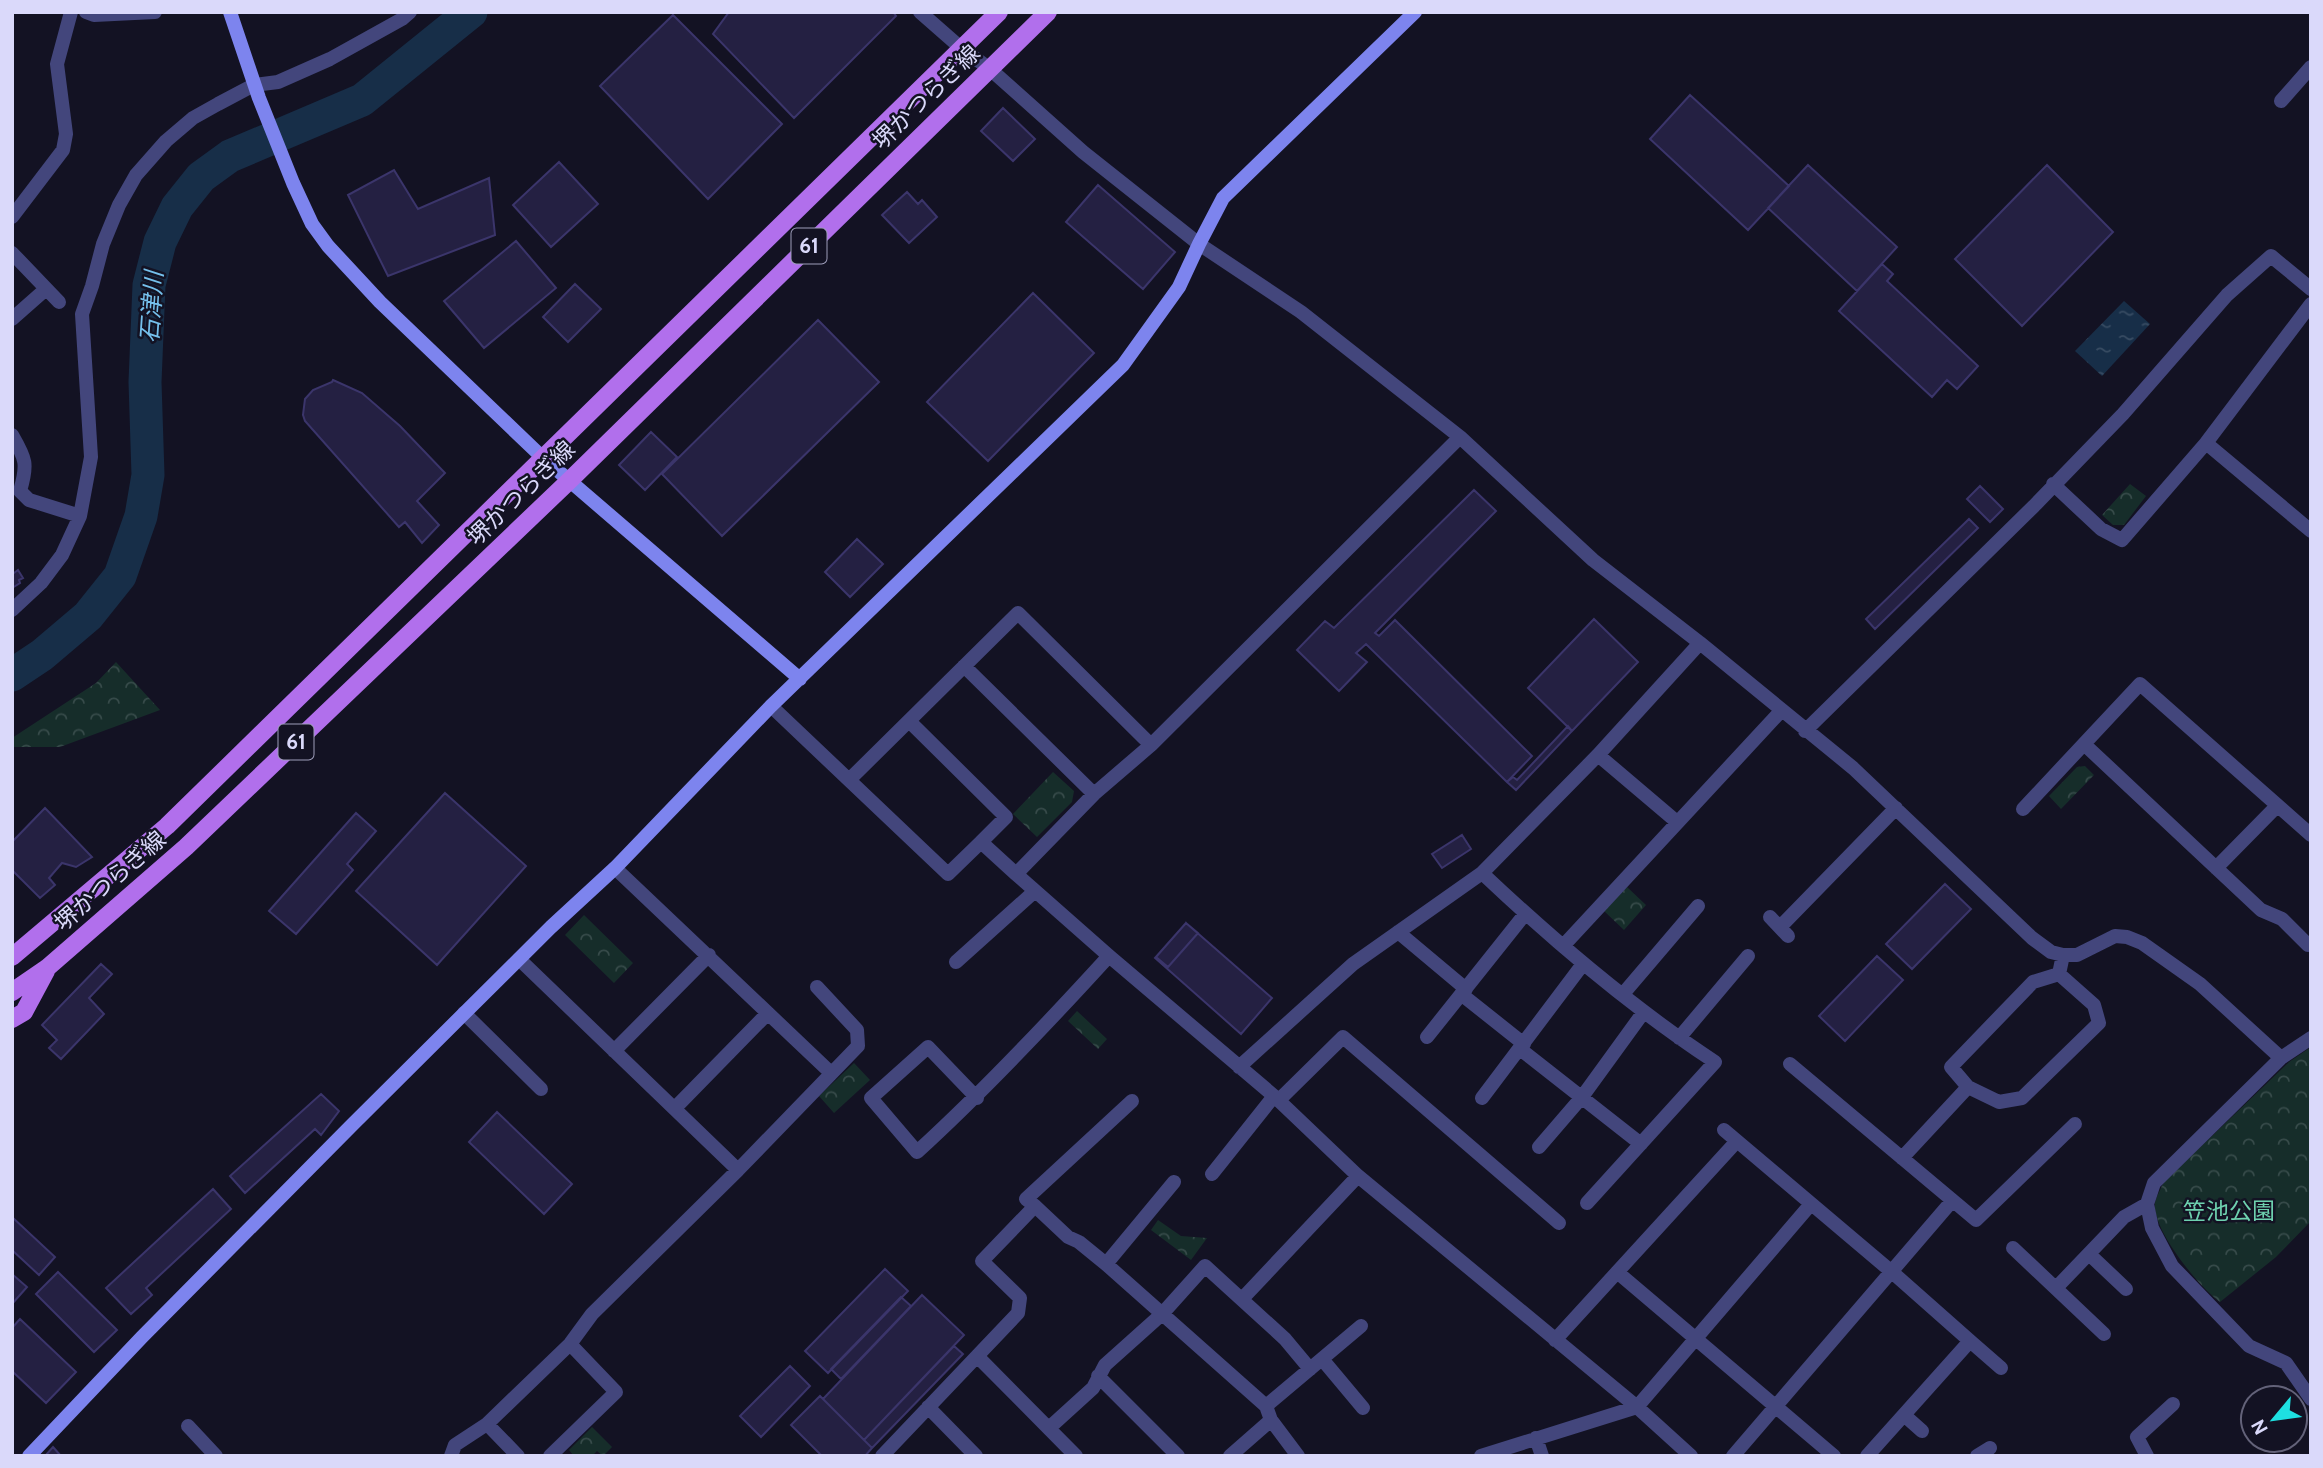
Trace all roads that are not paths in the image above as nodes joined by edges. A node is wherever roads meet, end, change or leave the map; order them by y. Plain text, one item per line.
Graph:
1 (71, 12) edge
2 (86, 12) edge
3 (155, 12) edge
4 (230, 12) edge
5 (410, 12) edge
6 (920, 12) edge
7 (999, 12) edge
8 (1048, 12) edge
9 (1415, 12) edge
10 (961, 48) junction
11 (2311, 66) edge
12 (989, 69) junction
13 (257, 91) junction
14 (2281, 101) dead end
15 (12, 217) edge
16 (1199, 244) junction
17 (12, 253) edge
18 (46, 289) junction
19 (2311, 289) edge
20 (59, 302) dead end
21 (2311, 304) edge
22 (12, 319) edge
23 (12, 435) edge
24 (1460, 437) junction
25 (2206, 443) junction
26 (542, 457) junction
27 (570, 480) junction
28 (2053, 484) junction
29 (16, 492) edge
30 (80, 516) junction
31 (2311, 531) edge
32 (12, 610) edge
33 (1700, 643) junction
34 (964, 666) junction
35 (800, 679) junction
36 (771, 706) junction
37 (1781, 711) junction
38 (909, 721) junction
39 (1805, 730) junction
40 (1151, 744) junction
41 (2084, 744) junction
42 (1598, 755) junction
43 (849, 780) junction
44 (1094, 794) junction
45 (2277, 806) junction
46 (1896, 808) junction
47 (2023, 810) dead end
48 (1676, 822) junction
49 (2311, 835) edge
50 (981, 842) junction
51 (615, 868) junction
52 (2216, 868) junction
53 (1482, 873) junction
54 (1016, 874) junction
55 (1035, 891) junction
56 (1698, 906) dead end
57 (1525, 914) junction
58 (1779, 927) dead end
59 (1398, 932) junction
60 (21, 945) edge
61 (2308, 945) dead end
62 (1563, 946) junction
63 (709, 955) junction
64 (2063, 955) junction
65 (1108, 956) junction
66 (1748, 956) dead end
67 (12, 957) edge
68 (519, 959) junction
69 (956, 962) dead end
70 (1583, 964) junction
71 (47, 968) junction
72 (2059, 974) junction
73 (817, 987) dead end
74 (12, 992) edge
75 (1464, 992) junction
76 (1623, 994) junction
77 (464, 1013) junction
78 (768, 1013) junction
79 (1643, 1013) junction
80 (12, 1019) edge
81 (1427, 1037) dead end
82 (1679, 1038) junction
83 (2311, 1038) edge
84 (1522, 1046) junction
85 (614, 1051) junction
86 (2281, 1058) junction
87 (1790, 1063) dead end
88 (1239, 1067) junction
89 (831, 1073) junction
90 (1968, 1087) junction
91 (541, 1089) dead end
92 (1582, 1097) junction
93 (977, 1098) junction
94 (1277, 1098) junction
95 (1482, 1098) dead end
96 (1132, 1101) dead end
97 (674, 1108) junction
98 (2075, 1124) dead end
99 (1724, 1130) dead end
100 (1737, 1141) junction
101 (1641, 1144) junction
102 (1539, 1147) dead end
103 (1902, 1158) junction
104 (738, 1170) junction
105 (1212, 1174) dead end
106 (1359, 1175) junction
107 (1174, 1182) dead end
108 (1952, 1201) junction
109 (1587, 1203) dead end
110 (1811, 1204) junction
111 (2147, 1204) junction
112 (1035, 1206) junction
113 (1559, 1223) dead end
114 (2013, 1248) dead end
115 (2089, 1254) junction
116 (1106, 1264) junction
117 (1617, 1272) junction
118 (1892, 1272) junction
119 (2056, 1288) junction
120 (2126, 1289) dead end
121 (1242, 1299) junction
122 (1162, 1314) junction
123 (1362, 1326) dead end
124 (2104, 1334) dead end
125 (1695, 1337) junction
126 (1555, 1340) junction
127 (1970, 1342) junction
128 (570, 1345) junction
129 (978, 1357) junction
130 (1316, 1364) junction
131 (2001, 1368) dead end
132 (1098, 1376) junction
133 (2311, 1399) edge
134 (2174, 1404) dead end
135 (1777, 1406) junction
136 (928, 1407) junction
137 (1637, 1407) junction
138 (1363, 1408) dead end
139 (1268, 1413) junction
140 (1904, 1415) junction
141 (487, 1424) junction
142 (188, 1426) dead end
143 (1049, 1429) junction
144 (1922, 1431) dead end
145 (1536, 1438) junction
146 (1990, 1448) dead end
147 (213, 1455) edge
148 (29, 1456) edge
149 (451, 1456) edge
150 (518, 1456) edge
151 (550, 1456) edge
152 (882, 1456) edge
153 (976, 1456) edge
154 (1076, 1456) edge
155 (1178, 1456) edge
156 (1230, 1456) edge
157 (1298, 1456) edge
158 (1481, 1456) edge
159 (1542, 1456) edge
160 (1692, 1456) edge
161 (1733, 1456) edge
162 (1834, 1456) edge
163 (1867, 1456) edge
164 (1977, 1456) edge
165 (2147, 1456) edge

1 - 15 street
2 - 3 street
4 - 13 street
5 - 13 street
6 - 10 street
7 - 10 main road, 堺かつらぎ線 / 61
8 - 12 main road, 堺かつらぎ線 / 61
9 - 16 street
10 - 12 street
10 - 26 main road, 堺かつらぎ線 / 61
11 - 14 street
12 - 16 street
12 - 27 main road, 堺かつらぎ線 / 61
13 - 26 street
13 - 30 street
16 - 24 street
16 - 35 street
17 - 18 street
18 - 20 street
18 - 22 street
19 - 28 street
21 - 25 street
23 - 29 street
24 - 33 street
24 - 40 street
25 - 28 street
25 - 31 street
26 - 27 street
26 - 60 main road, 堺かつらぎ線 / 61
27 - 35 street
27 - 71 main road, 堺かつらぎ線 / 61
28 - 39 street
29 - 30 street
30 - 32 street
33 - 37 street
33 - 42 street
34 - 38 street
34 - 40 street
34 - 44 street
35 - 36 street
36 - 43 street
36 - 51 street
37 - 39 street
37 - 48 street
38 - 43 street
38 - 50 street
39 - 46 street
40 - 44 street
41 - 45 street
41 - 47 street
41 - 52 street
42 - 48 street
42 - 53 street
43 - 50 street
44 - 54 street
45 - 49 street
45 - 52 street
46 - 58 street
46 - 64 street
48 - 62 street
50 - 54 street
51 - 63 street
51 - 68 street
52 - 61 street
53 - 57 street
53 - 59 street
54 - 55 street
55 - 65 street
55 - 69 street
56 - 76 street
57 - 62 street
57 - 75 street
59 - 75 street
59 - 88 street
60 - 67 main road, 堺かつらぎ線 / 61
62 - 70 street
63 - 78 street
63 - 85 street
64 - 72 street
64 - 86 street
65 - 88 street
65 - 93 street
66 - 82 street
68 - 77 street
68 - 85 street
70 - 76 street
70 - 84 street
71 - 74 main road, 堺かつらぎ線 / 61
71 - 80 main road
72 - 90 street
72 - 90 street
73 - 89 street
75 - 81 street
75 - 84 street
76 - 79 street
77 - 91 street
77 - 148 street
78 - 89 street
78 - 97 street
79 - 82 street
79 - 92 street
82 - 101 street
83 - 86 street
84 - 92 street
84 - 95 street
85 - 97 street
86 - 111 street
87 - 103 street
88 - 94 street
89 - 104 street
90 - 103 street
92 - 101 street
92 - 102 street
93 - 93 street
94 - 105 street
94 - 106 street
94 - 113 street
96 - 112 street
97 - 104 street
98 - 108 street
99 - 100 street
100 - 110 street
100 - 117 street
101 - 109 street
103 - 108 street
104 - 128 street
106 - 121 street
106 - 126 street
107 - 116 street
108 - 118 street
110 - 118 street
110 - 125 street
111 - 115 street
111 - 133 street
112 - 116 street
112 - 129 street
114 - 119 street
115 - 119 street
115 - 120 street
116 - 122 street
117 - 125 street
117 - 126 street
118 - 127 street
118 - 135 street
119 - 124 street
121 - 122 street
121 - 130 street
122 - 132 street
122 - 139 street
123 - 130 street
125 - 135 street
125 - 137 street
126 - 137 street
127 - 131 street
127 - 140 street
128 - 141 street
128 - 151 street
129 - 136 street
129 - 143 street
130 - 138 street
130 - 139 street
132 - 143 street
132 - 155 street
134 - 165 street
135 - 161 street
135 - 162 street
136 - 152 street
136 - 153 street
137 - 145 street
137 - 160 street
139 - 156 street
139 - 157 street
140 - 144 street
140 - 163 street
141 - 149 street
141 - 150 street
142 - 147 street
143 - 154 street
145 - 158 street
145 - 159 street
146 - 164 street

